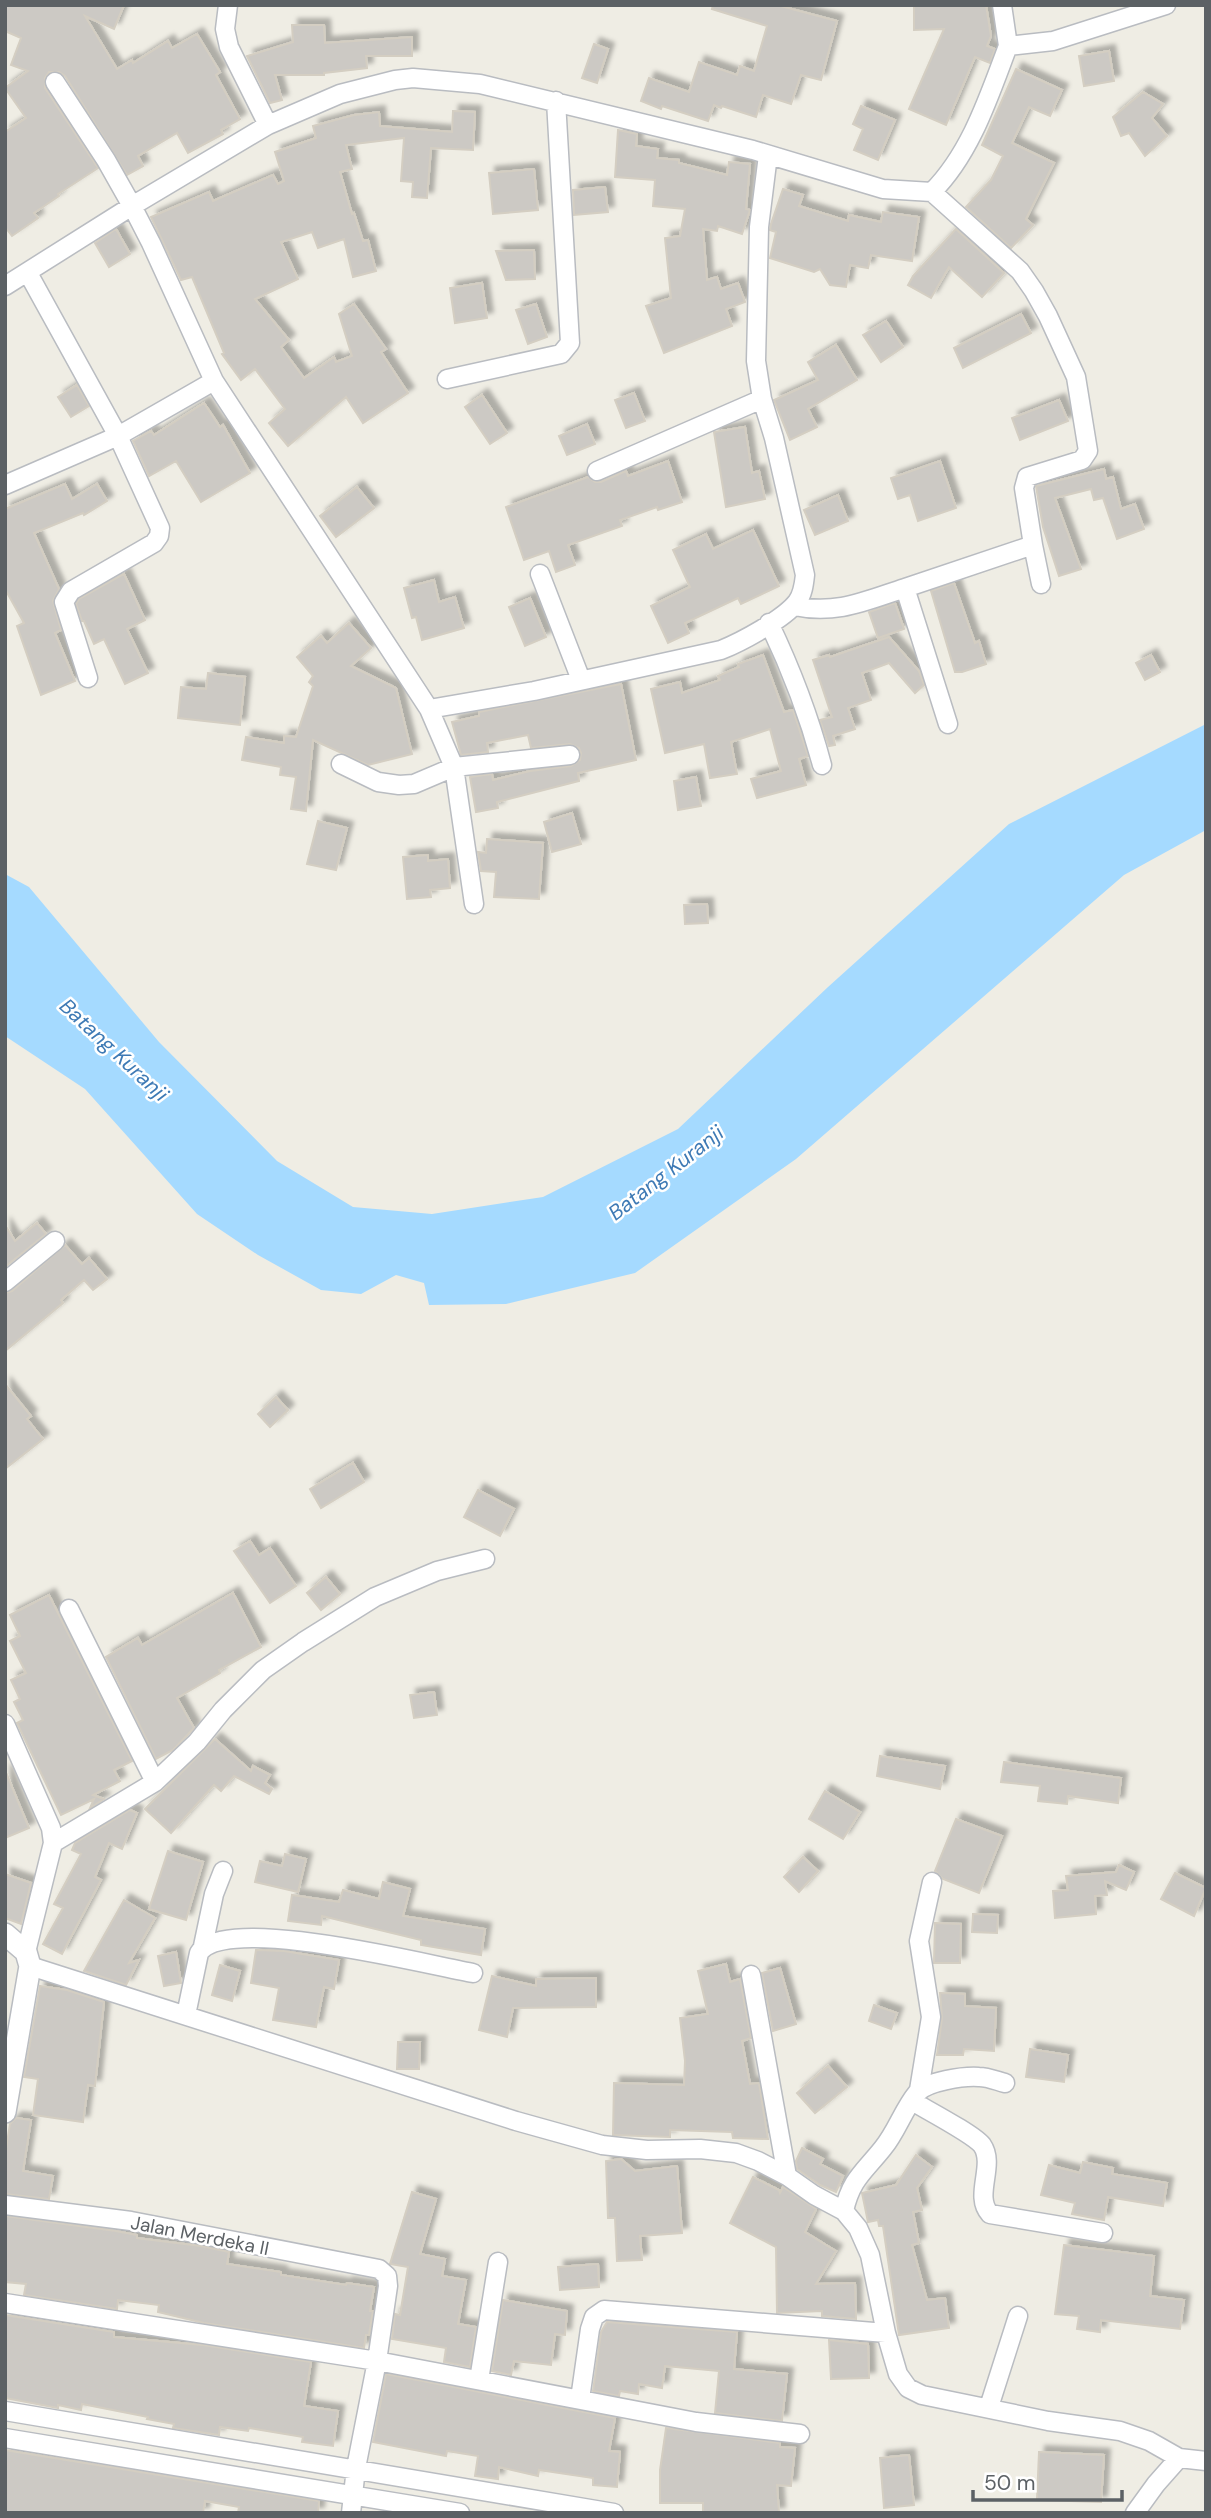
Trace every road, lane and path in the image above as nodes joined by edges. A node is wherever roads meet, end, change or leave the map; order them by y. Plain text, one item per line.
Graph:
1 (228, 5) edge
2 (1002, 5) edge
3 (1166, 5) edge
4 (1008, 46) junction
5 (55, 82) dead end
6 (556, 101) junction
7 (268, 125) junction
8 (768, 155) junction
9 (932, 191) junction
10 (132, 205) junction
11 (29, 273) junction
12 (5, 286) edge
13 (447, 379) dead end
14 (214, 381) junction
15 (762, 399) junction
16 (118, 436) junction
17 (597, 471) dead end
18 (5, 485) edge
19 (1033, 545) junction
20 (540, 574) dead end
21 (1041, 584) dead end
22 (905, 588) junction
23 (794, 606) junction
24 (769, 623) junction
25 (88, 678) dead end
26 (581, 680) junction
27 (429, 709) junction
28 (948, 724) dead end
29 (570, 755) dead end
30 (341, 764) dead end
31 (822, 765) dead end
32 (454, 767) junction
33 (474, 904) dead end
34 (55, 1241) dead end
35 (5, 1282) edge
36 (485, 1559) dead end
37 (69, 1609) dead end
38 (5, 1724) edge
39 (155, 1782) junction
40 (54, 1843) junction
41 (223, 1871) dead end
42 (932, 1882) dead end
43 (5, 1934) edge
44 (203, 1946) junction
45 (28, 1959) junction
46 (473, 1973) dead end
47 (751, 1975) dead end
48 (187, 2015) junction
49 (1005, 2083) dead end
50 (916, 2096) junction
51 (5, 2112) edge
52 (787, 2176) junction
53 (5, 2205) edge
54 (844, 2211) junction
55 (1102, 2233) dead end
56 (498, 2262) dead end
57 (5, 2303) edge
58 (1018, 2316) dead end
59 (886, 2333) junction
60 (377, 2361) junction
61 (479, 2380) junction
62 (580, 2399) junction
63 (989, 2407) junction
64 (5, 2411) edge
65 (91, 2425) junction
66 (800, 2434) dead end
67 (5, 2438) edge
68 (220, 2447) junction
69 (88, 2451) junction
70 (1179, 2458) junction
71 (1206, 2461) edge
72 (356, 2468) junction
73 (215, 2472) junction
74 (352, 2504) edge
75 (535, 2507) edge
76 (460, 2513) edge
77 (614, 2513) edge
78 (1135, 2513) edge

1 - 7 street
2 - 4 street
3 - 4 street
4 - 9 street
5 - 10 street
6 - 7 street
6 - 8 street
6 - 13 street
7 - 10 street
8 - 9 street
8 - 15 street
9 - 19 street
10 - 11 street
10 - 14 street
11 - 12 street
11 - 16 street
14 - 16 street
14 - 27 street
15 - 17 street
15 - 23 street
16 - 18 street
16 - 25 street
19 - 21 street
19 - 22 street
20 - 26 street
22 - 23 street
22 - 28 street
23 - 24 street
24 - 26 street
24 - 31 street
26 - 27 street
27 - 32 street
29 - 32 street
30 - 32 street
32 - 33 street
34 - 35 street
36 - 39 street
37 - 39 street
38 - 40 street
39 - 40 street
40 - 45 street
41 - 44 street
42 - 50 street
43 - 45 street
44 - 46 street
44 - 48 street
45 - 48 street
45 - 51 street
47 - 52 street
48 - 52 street
49 - 50 street
50 - 54 street
50 - 55 street
52 - 54 street
53 - 60 street, Jalan Merdeka II
54 - 59 street
56 - 61 street
57 - 60 street
58 - 63 street
59 - 62 street
59 - 63 street
60 - 61 street
60 - 72 street
61 - 62 street
62 - 66 street
63 - 70 street
64 - 65 street
65 - 68 street
65 - 69 street
67 - 69 street
68 - 72 street
68 - 73 street
69 - 73 street
70 - 71 street
70 - 78 street
72 - 74 street
72 - 75 street
73 - 74 street
74 - 76 street
75 - 77 street

